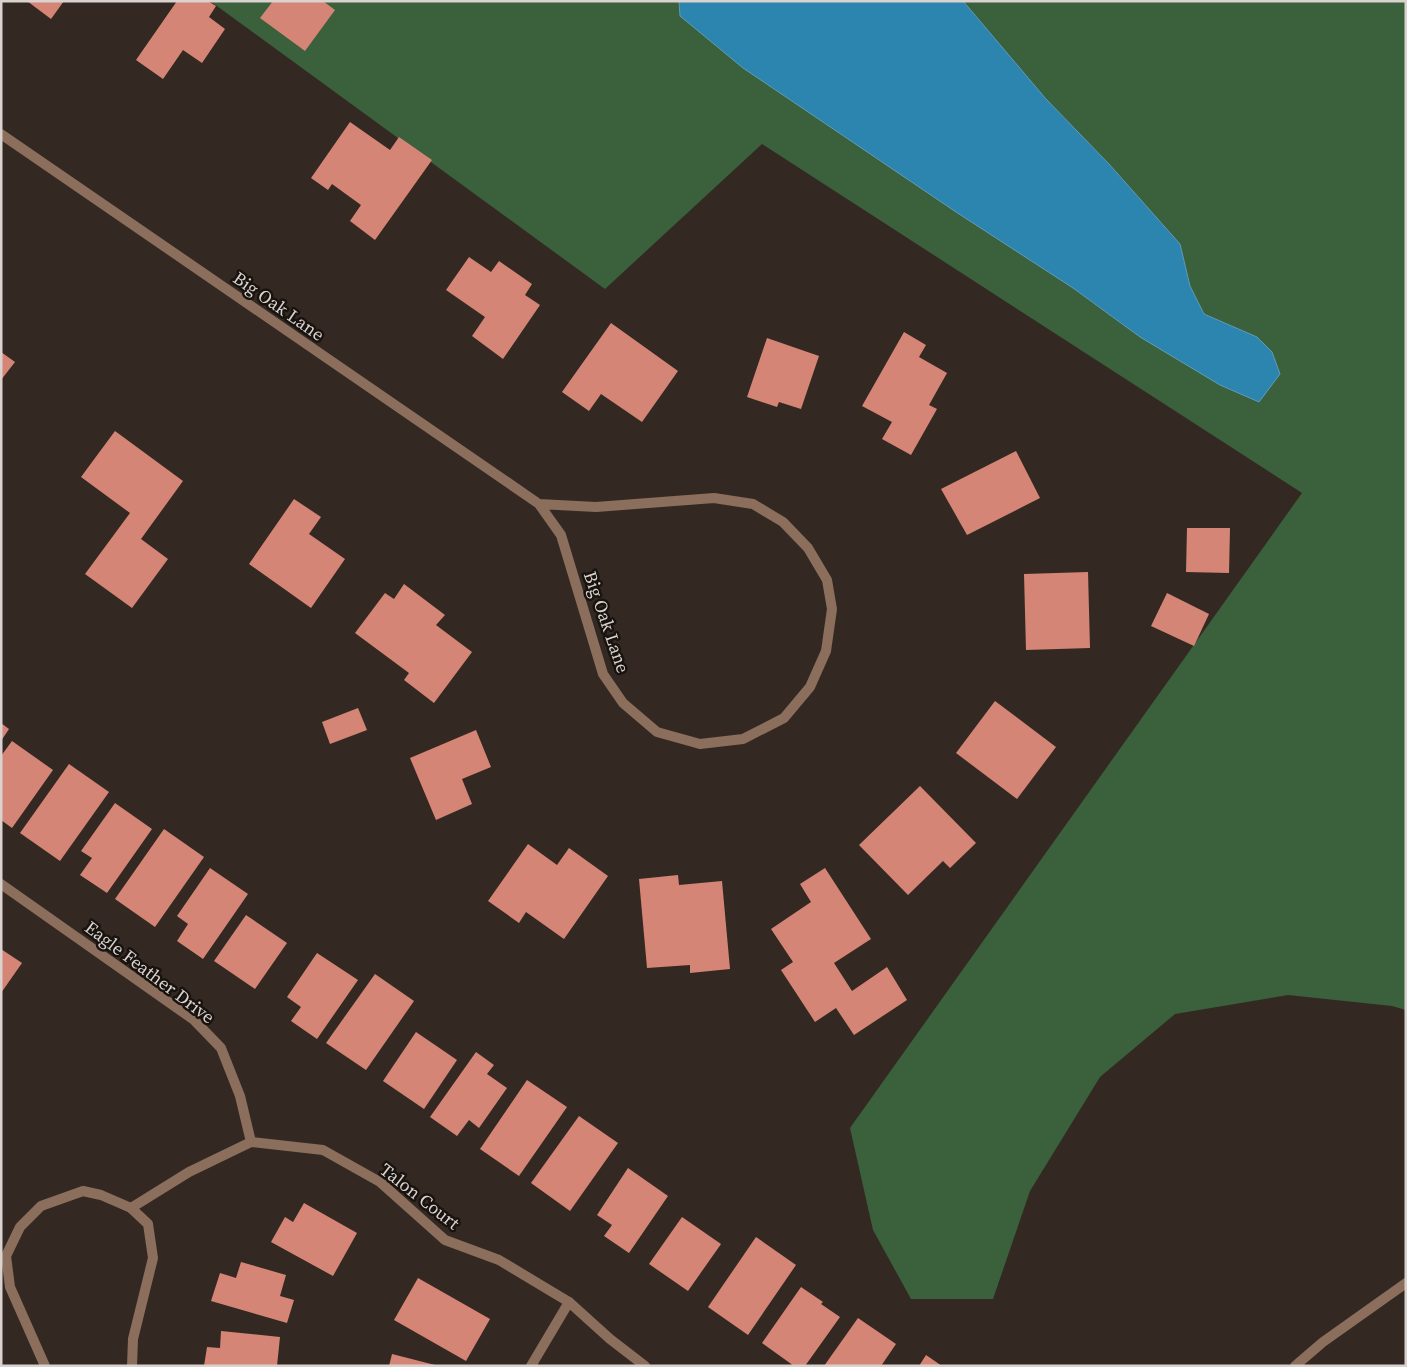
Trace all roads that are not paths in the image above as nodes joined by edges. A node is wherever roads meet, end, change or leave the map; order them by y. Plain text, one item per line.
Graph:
1 (1, 134) edge
2 (539, 504) junction
3 (1, 884) edge
4 (251, 1142) junction
5 (131, 1208) junction
6 (4, 1255) edge
7 (1406, 1283) edge
8 (569, 1302) junction
9 (45, 1366) edge
10 (132, 1366) edge
11 (531, 1366) edge
12 (645, 1366) edge
13 (1295, 1366) edge

1 - 2 street, Big Oak Lane
2 - 2 street, Big Oak Lane
3 - 4 street, Eagle Feather Drive
4 - 5 street
4 - 8 street, Talon Court
5 - 6 street
5 - 10 street
6 - 9 street
7 - 13 street
8 - 11 street
8 - 12 street, Talon Court

